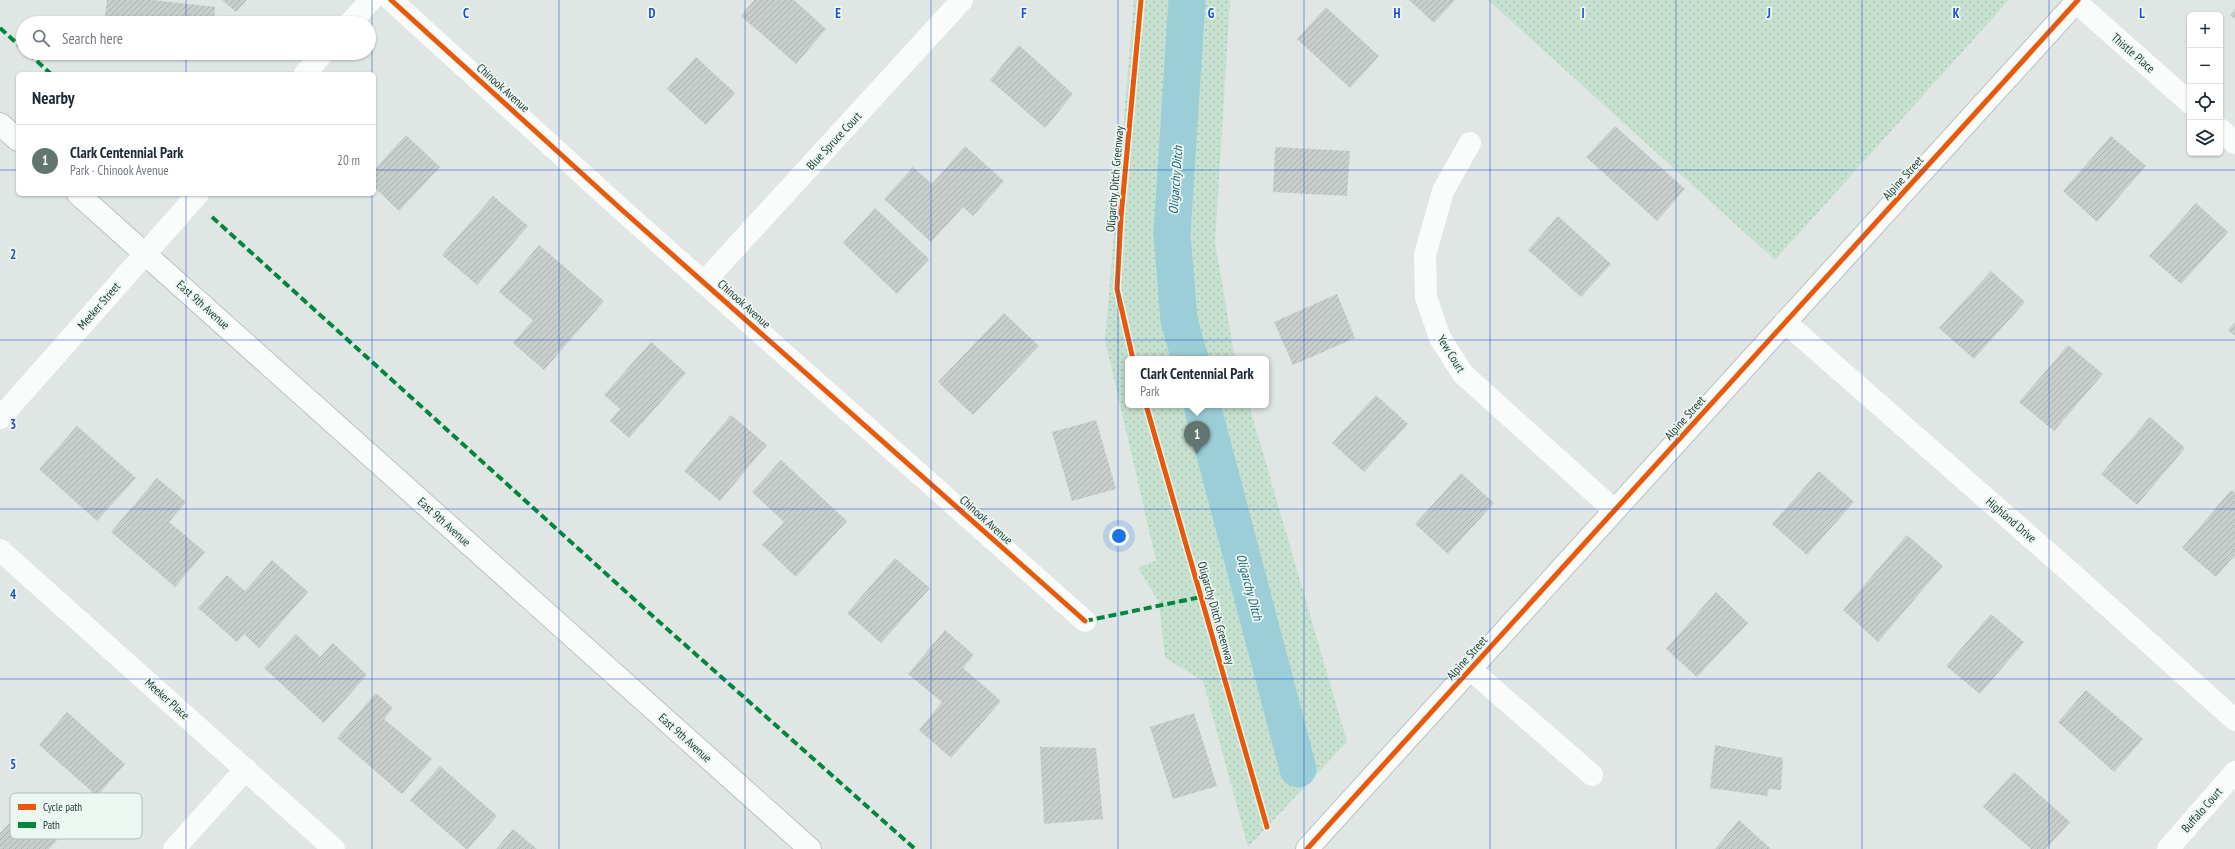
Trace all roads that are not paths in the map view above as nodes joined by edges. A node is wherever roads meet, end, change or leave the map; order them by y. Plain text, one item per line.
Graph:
1 (371, 0) edge
2 (391, 0) edge
3 (962, 0) edge
4 (2077, 1) edge
5 (356, 16) edge
6 (318, 60) edge
7 (307, 72) edge
8 (2187, 100) edge
9 (0, 124) edge
10 (2223, 132) edge
11 (16, 138) edge
12 (2235, 142) edge
13 (1470, 143) dead end
14 (80, 196) edge
15 (196, 196) edge
16 (145, 254) junction
17 (704, 282) junction
18 (1785, 322) junction
19 (0, 418) edge
20 (1614, 510) junction
21 (0, 550) edge
22 (1085, 621) dead end
23 (1470, 669) junction
24 (2235, 720) edge
25 (246, 769) junction
26 (2235, 772) edge
27 (1592, 775) dead end
28 (174, 849) edge
29 (334, 849) edge
30 (810, 849) edge
31 (1306, 849) edge
32 (2168, 849) edge

1 - 5 street
2 - 17 street, Chinook Avenue
3 - 17 street, Blue Spruce Court
4 - 8 street, Thistle Place
4 - 18 street, Alpine Street
6 - 7 street
9 - 11 street
10 - 12 street
13 - 20 street, Yew Court
14 - 16 street, East 9th Avenue
15 - 16 street, Meeker Street
16 - 19 street, Meeker Street
16 - 30 street, East 9th Avenue
17 - 22 street, Chinook Avenue
18 - 20 street, Alpine Street
18 - 24 street, Highland Drive
20 - 23 street, Alpine Street
21 - 25 street, Meeker Place
23 - 27 street, Alpine Street
23 - 31 street, Alpine Street
25 - 28 street
25 - 29 street, Meeker Place
26 - 32 street, Buffalo Court

